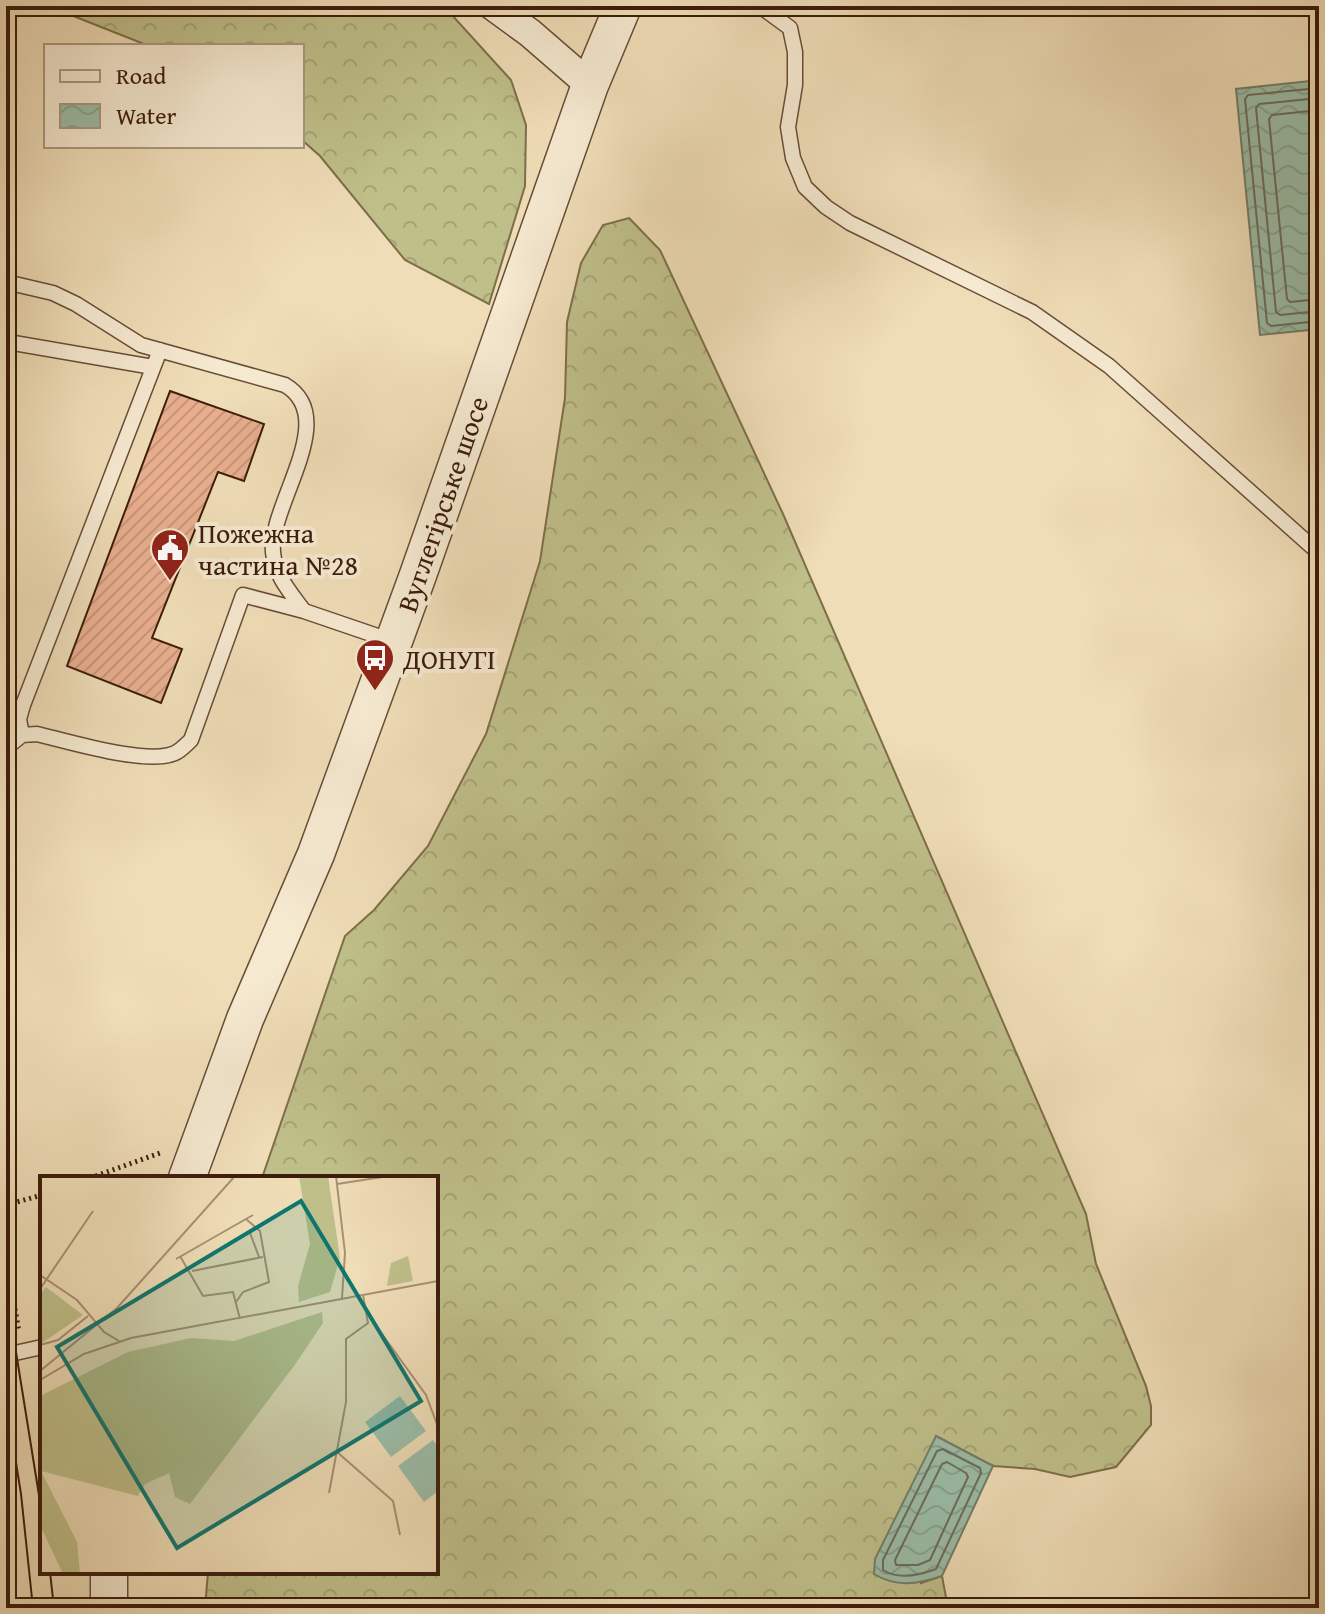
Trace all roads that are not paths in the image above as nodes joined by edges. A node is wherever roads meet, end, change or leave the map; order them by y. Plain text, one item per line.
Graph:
1 (493, 6) edge
2 (623, 6) edge
3 (760, 6) edge
4 (590, 85) junction
5 (6, 282) edge
6 (8, 342) edge
7 (160, 350) junction
8 (153, 367) junction
9 (1319, 553) edge
10 (304, 611) junction
11 (393, 641) junction
12 (22, 735) junction
13 (6, 748) edge
14 (188, 1176) edge
15 (40, 1348) edge
16 (6, 1355) edge
17 (109, 1574) edge
18 (109, 1608) edge

1 - 4 street
2 - 4 street, Вуглегірське шосе
3 - 9 lane
4 - 11 street, Вуглегірське шосе
5 - 7 lane
6 - 8 lane
7 - 8 lane
7 - 10 lane
8 - 12 lane
10 - 11 lane
10 - 12 lane
11 - 14 street, Вуглегірське шосе
12 - 13 lane
15 - 16 lane
17 - 18 street

